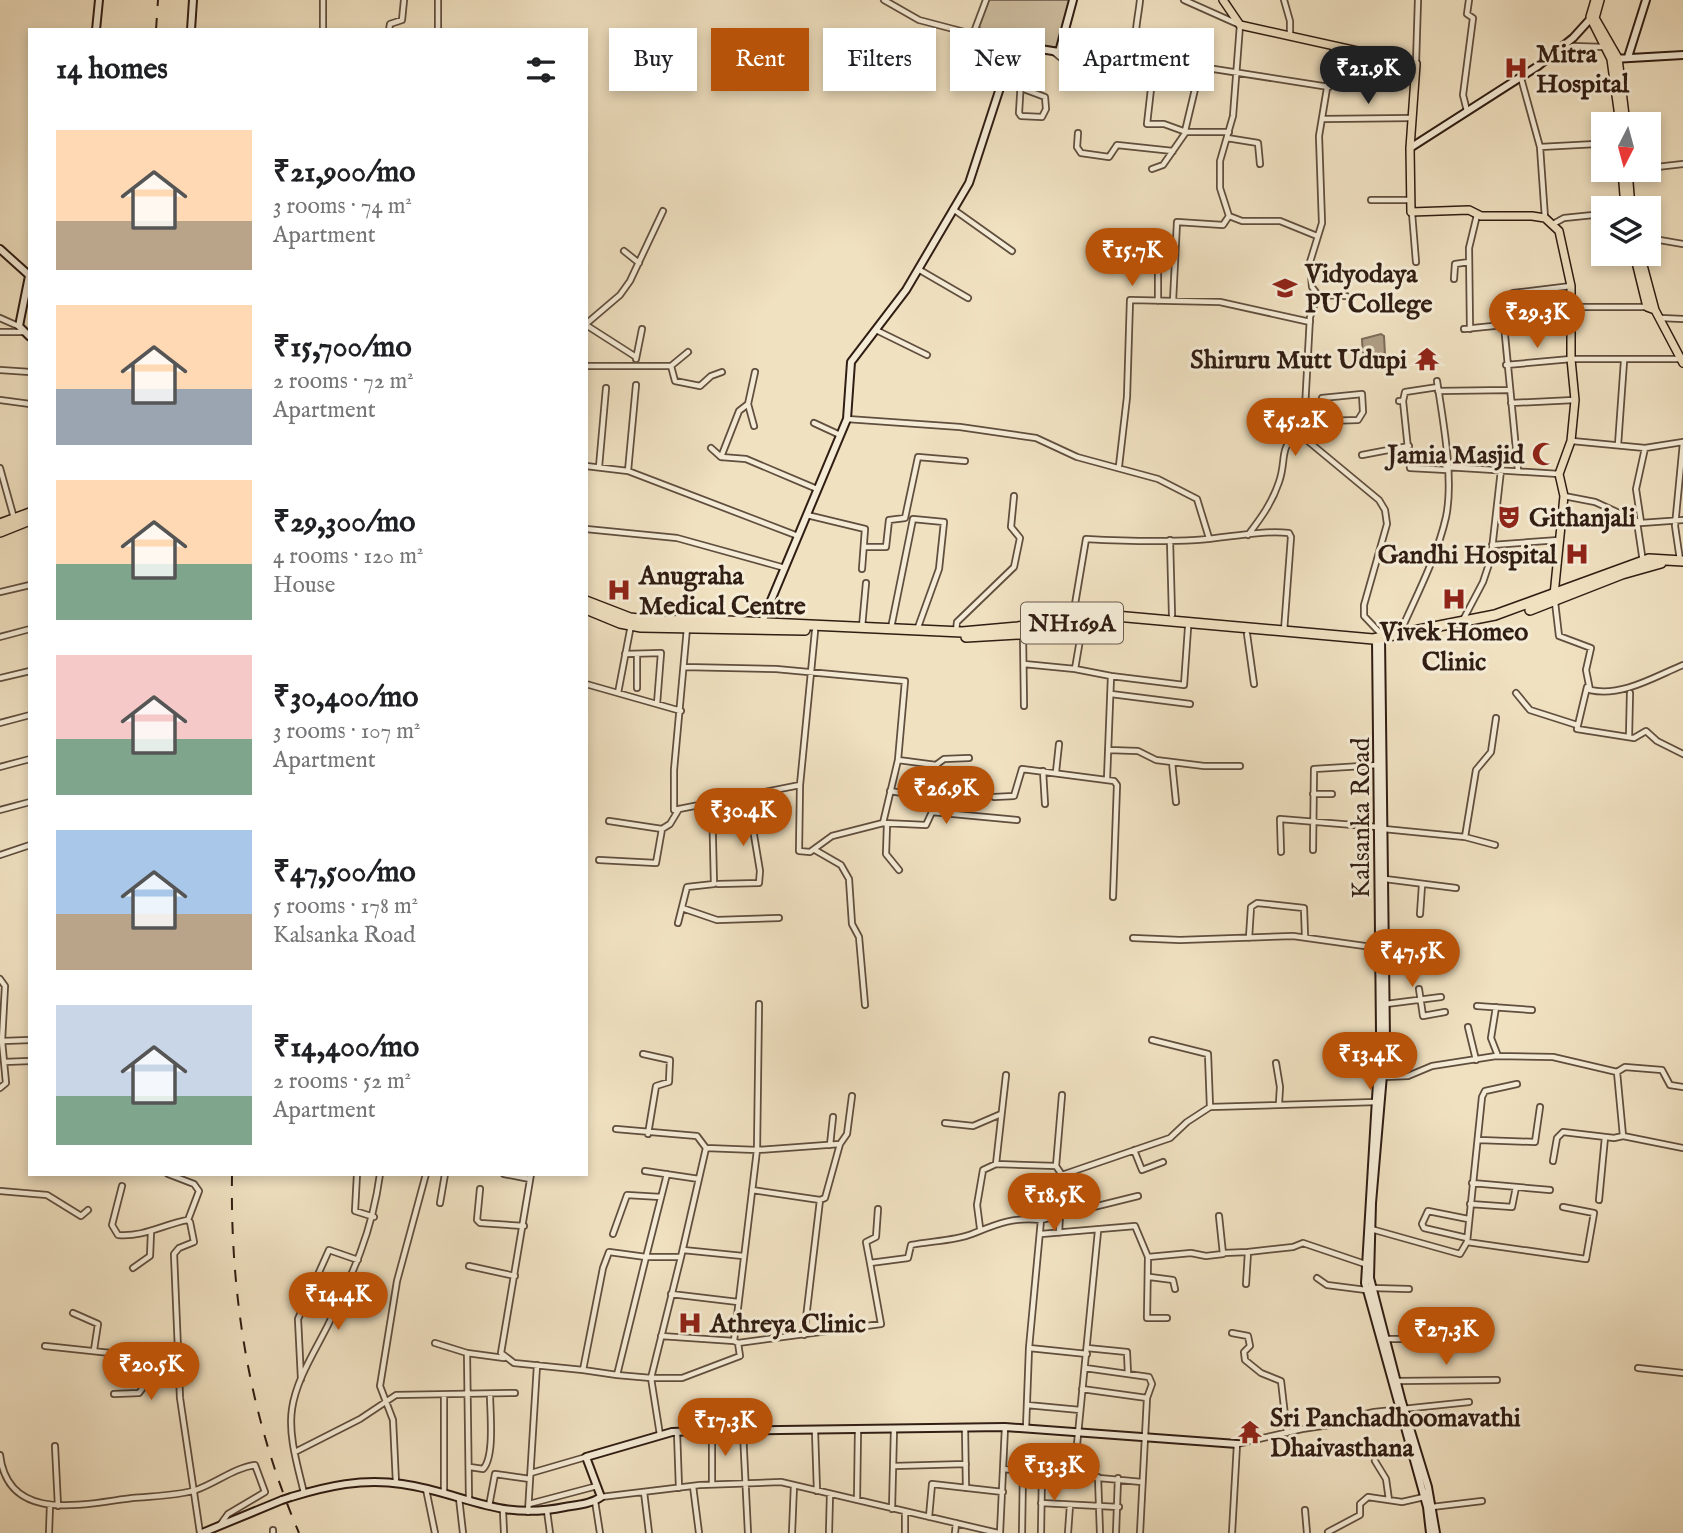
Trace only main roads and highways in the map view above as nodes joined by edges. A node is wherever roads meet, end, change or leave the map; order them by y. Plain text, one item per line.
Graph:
1 (1223, 0) edge
2 (1597, 0) edge
3 (1593, 17) junction
4 (1615, 58) junction
5 (1618, 112) edge
6 (1624, 112) edge
7 (1638, 266) edge
8 (1642, 266) edge
9 (1651, 309) junction
10 (1682, 360) edge
11 (28, 514) edge
12 (28, 521) edge
13 (0, 524) edge
14 (0, 532) edge
15 (1682, 563) edge
16 (1554, 598) junction
17 (588, 602) edge
18 (588, 610) edge
19 (1084, 618) junction
20 (705, 624) junction
21 (1380, 641) junction

1 - 16 main road
2 - 3 main road
3 - 4 main road
3 - 4 main road
4 - 5 main road
4 - 6 main road
7 - 9 main road
8 - 9 main road
9 - 10 main road
11 - 13 highway
12 - 14 highway
15 - 16 highway, NH169A
16 - 21 highway, NH169A
16 - 21 highway, NH169A
17 - 20 highway, NH169A
18 - 20 highway, NH169A
19 - 20 highway, NH169A
19 - 20 highway, NH169A
19 - 21 highway, NH169A
19 - 21 highway, NH169A

